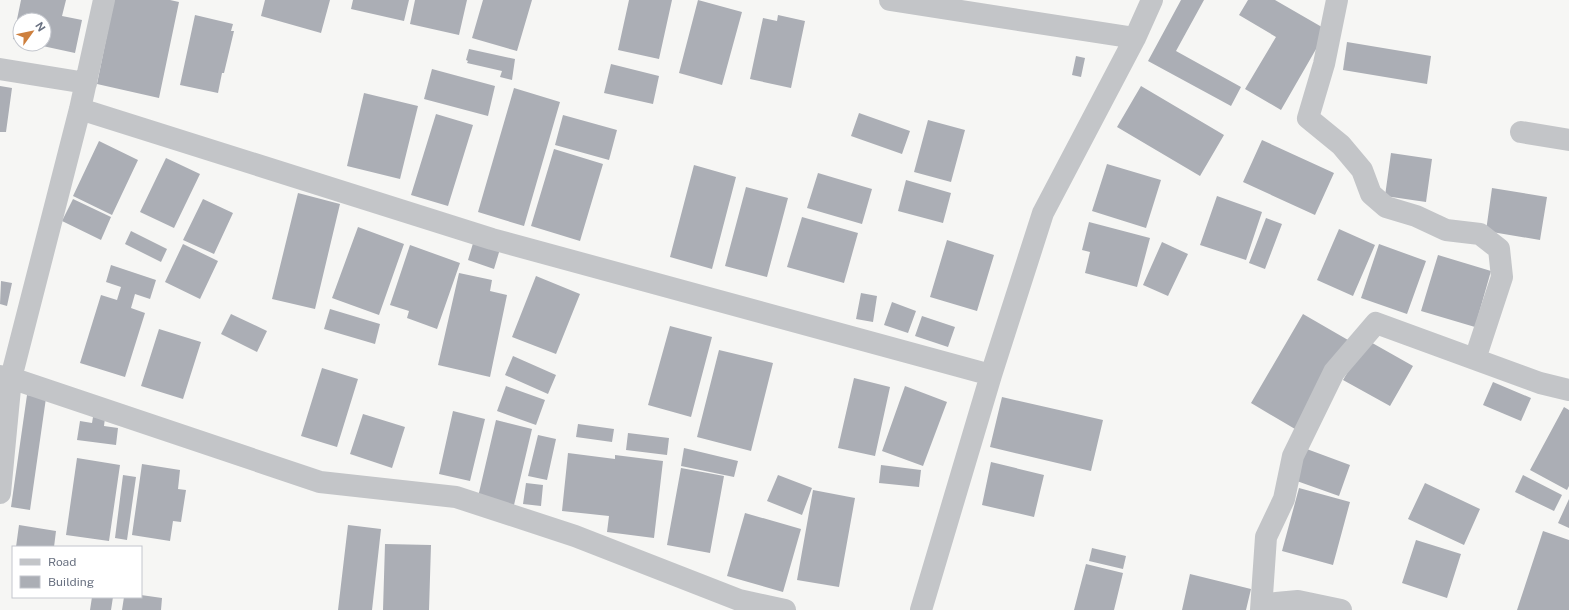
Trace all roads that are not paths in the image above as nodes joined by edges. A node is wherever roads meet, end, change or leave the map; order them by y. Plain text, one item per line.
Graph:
1 (104, 0) edge
2 (890, 0) edge
3 (1152, 0) edge
4 (1337, 0) edge
5 (1135, 38) junction
6 (0, 70) edge
7 (86, 83) junction
8 (80, 110) junction
9 (1521, 132) dead end
10 (1569, 140) edge
11 (1475, 359) junction
12 (991, 375) junction
13 (5, 377) edge
14 (1569, 390) edge
15 (0, 493) edge
16 (785, 610) edge
17 (921, 610) edge
18 (1261, 610) edge
19 (1269, 610) edge
20 (1341, 610) edge

1 - 7 street
2 - 5 street
3 - 5 street
4 - 11 street
5 - 12 street
6 - 7 street
7 - 8 street
8 - 12 street
8 - 13 street
9 - 10 street
11 - 14 street
11 - 18 street
12 - 17 street
13 - 15 street
13 - 16 street
19 - 20 street

